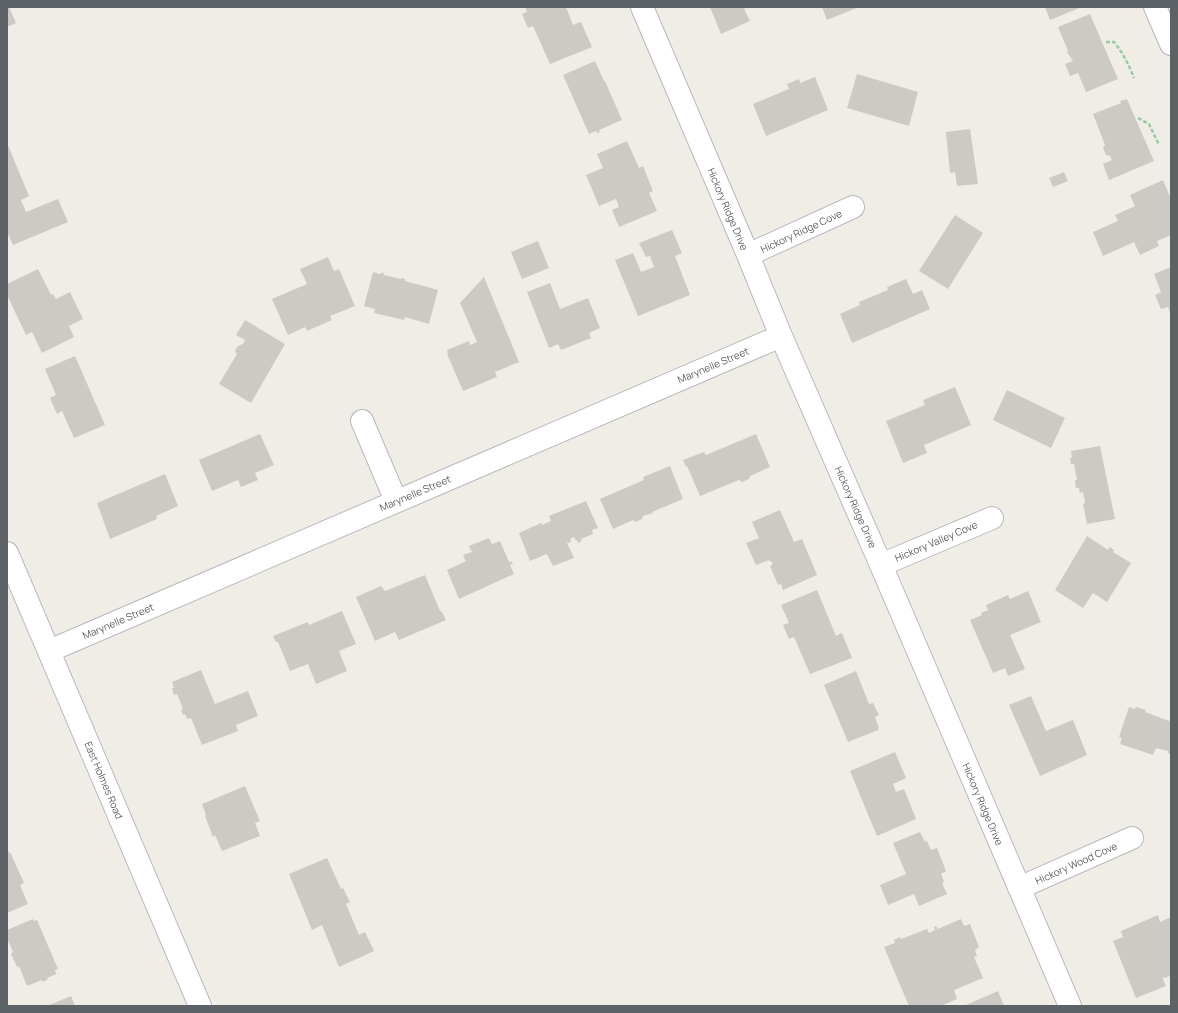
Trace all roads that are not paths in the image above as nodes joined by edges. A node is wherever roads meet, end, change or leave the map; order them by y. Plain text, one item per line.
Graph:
1 (642, 7) edge
2 (1155, 7) edge
3 (1171, 44) edge
4 (853, 206) dead end
5 (748, 255) junction
6 (781, 336) junction
7 (362, 421) dead end
8 (396, 501) junction
9 (992, 518) dead end
10 (7, 553) edge
11 (881, 565) junction
12 (49, 651) junction
13 (1132, 838) dead end
14 (1019, 888) junction
15 (200, 1006) edge
16 (1070, 1006) edge

1 - 5 street, Hickory Ridge Drive
2 - 3 street
4 - 5 street, Hickory Ridge Cove
5 - 6 street, Hickory Ridge Drive
6 - 8 street, Marynelle Street
6 - 11 street, Hickory Ridge Drive
7 - 8 street
8 - 12 street, Marynelle Street
9 - 11 street, Hickory Valley Cove
10 - 12 street, East Holmes Road
11 - 14 street, Hickory Ridge Drive
12 - 15 street, East Holmes Road
13 - 14 street, Hickory Wood Cove
14 - 16 street, Hickory Ridge Drive

